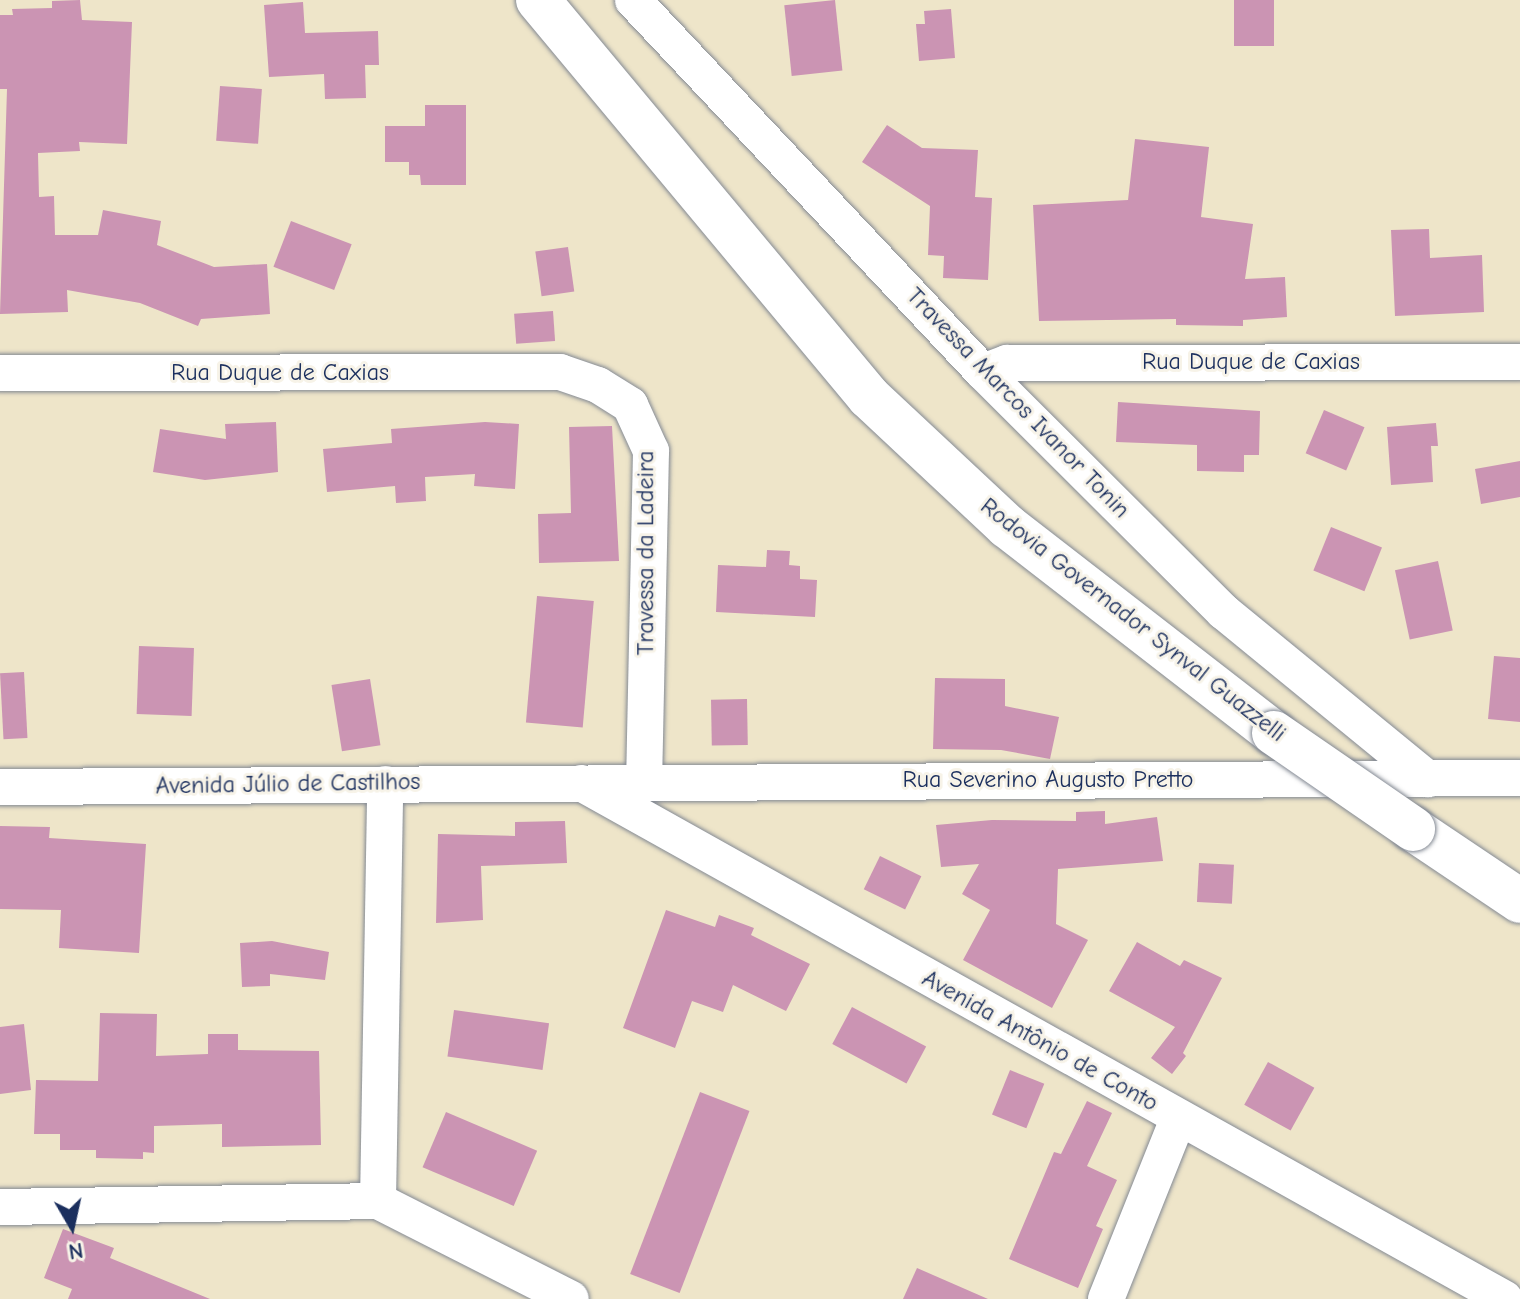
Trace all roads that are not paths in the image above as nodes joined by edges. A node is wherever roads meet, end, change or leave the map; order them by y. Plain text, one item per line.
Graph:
1 (538, 0) edge
2 (633, 0) edge
3 (1520, 362) edge
4 (560, 372) joint
5 (983, 372) junction
6 (0, 373) edge
7 (1520, 778) edge
8 (1428, 779) junction
9 (576, 780) junction
10 (644, 782) junction
11 (385, 784) junction
12 (0, 787) edge
13 (1520, 901) edge
14 (1178, 1119) junction
15 (378, 1201) junction
16 (0, 1207) edge
17 (571, 1299) edge
18 (1106, 1299) edge
19 (1505, 1299) edge

1 - 13 main road, Rodovia Governador Synval Guazzelli, bridge
2 - 5 street, Travessa Marcos Ivanor Tonin
3 - 5 street, Rua Duque de Caxias
4 - 6 street, Rua Duque de Caxias
4 - 10 street, Travessa da Ladeira
5 - 8 street, Travessa Marcos Ivanor Tonin
7 - 8 street, Rua Severino Augusto Pretto
8 - 10 street, Rua Severino Augusto Pretto
9 - 10 street, Rua Severino Augusto Pretto
9 - 11 street, Avenida Júlio de Castilhos
9 - 14 street, Avenida Antônio de Conto
11 - 12 street, Avenida Júlio de Castilhos
11 - 15 street
14 - 18 street
14 - 19 street, Avenida Antônio de Conto
15 - 16 street
15 - 17 street

